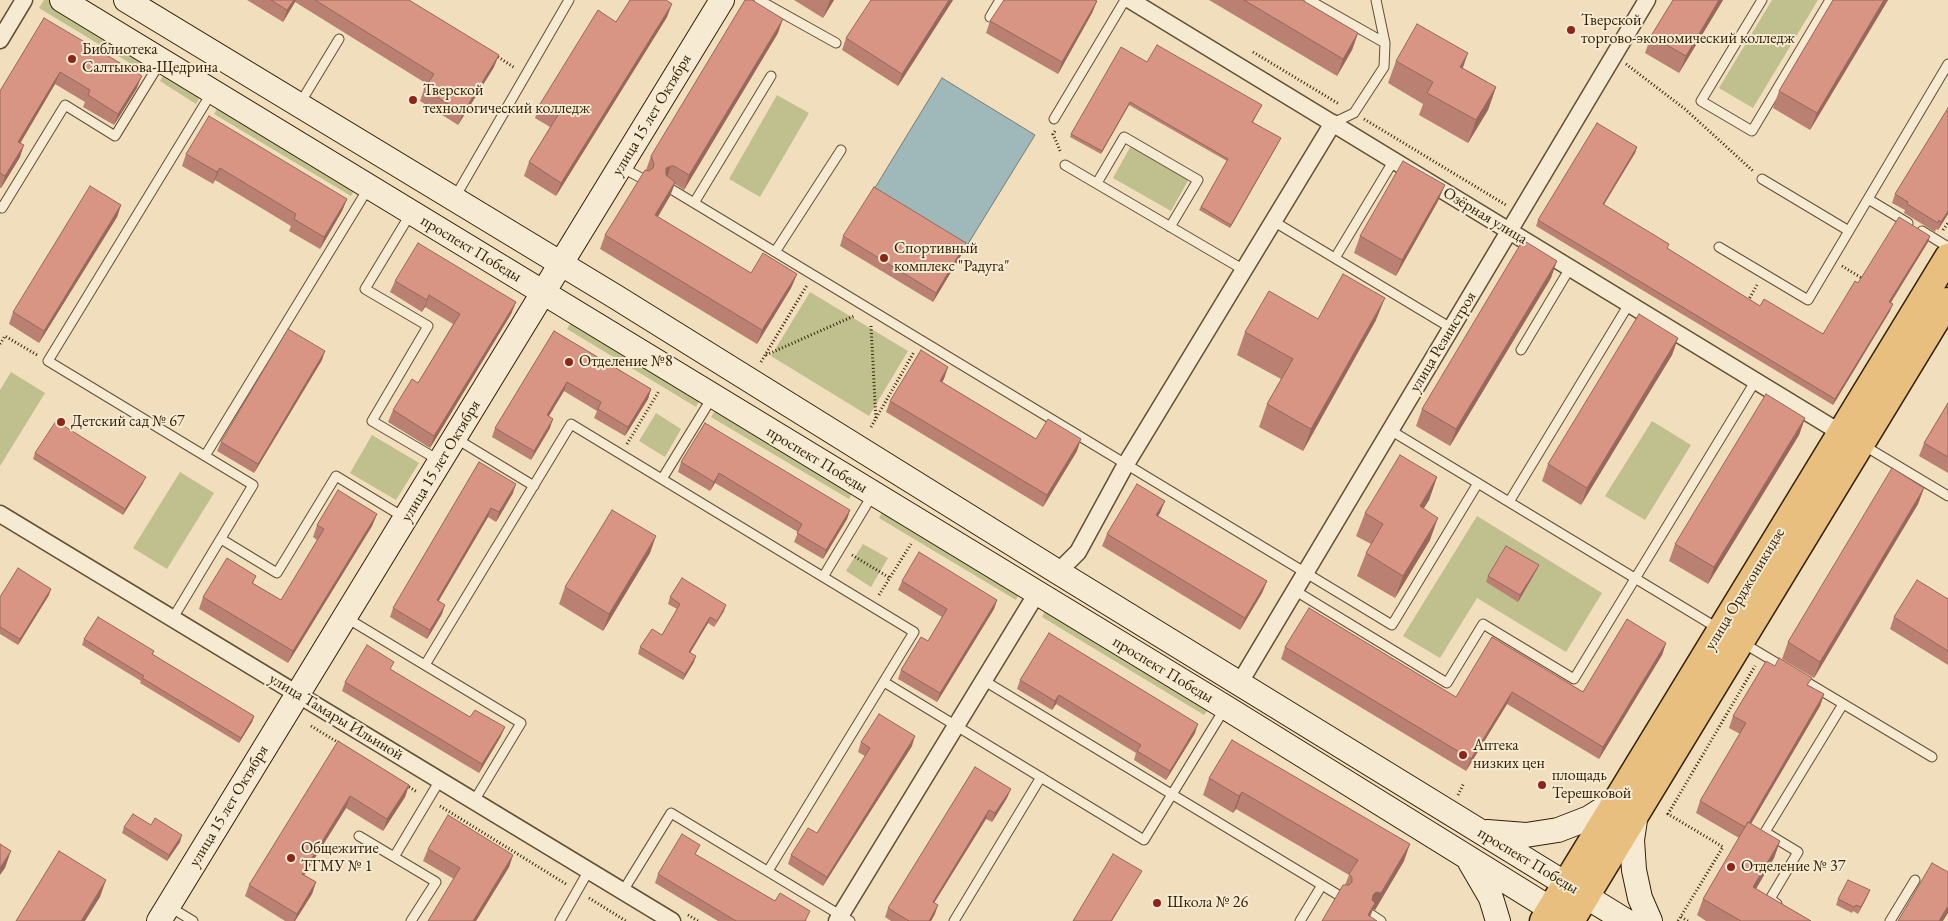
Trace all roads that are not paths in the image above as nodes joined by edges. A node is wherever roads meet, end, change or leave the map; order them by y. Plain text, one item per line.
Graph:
1 (24, 0) edge
2 (62, 0) edge
3 (126, 0) edge
4 (569, 0) edge
5 (722, 0) edge
6 (759, 0) edge
7 (1000, 0) edge
8 (1125, 0) edge
9 (1130, 0) edge
10 (1309, 0) edge
11 (1376, 0) edge
12 (1647, 0) edge
13 (1762, 0) edge
14 (1830, 0) edge
15 (990, 17) edge
16 (339, 39) dead end
17 (0, 40) edge
18 (836, 43) dead end
19 (1386, 43) junction
20 (161, 60) junction
21 (1948, 64) edge
22 (771, 76) dead end
23 (212, 92) junction
24 (299, 105) junction
25 (1054, 118) dead end
26 (1333, 123) junction
27 (841, 150) dead end
28 (1394, 160) junction
29 (1065, 165) dead end
30 (620, 166) junction
31 (642, 179) edge
32 (1762, 179) road end
33 (1097, 183) junction
34 (666, 186) edge
35 (369, 187) junction
36 (454, 199) junction
37 (1868, 199) junction
38 (694, 203) junction
39 (0, 207) edge
40 (411, 213) junction
41 (1274, 221) junction
42 (1170, 227) junction
43 (1509, 230) junction
44 (1849, 231) junction
45 (1719, 247) dead end
46 (1948, 247) edge
47 (775, 252) junction
48 (1948, 257) edge
49 (1335, 258) junction
50 (560, 264) junction
51 (1570, 268) junction
52 (1244, 270) junction
53 (543, 294) junction
54 (1948, 301) edge
55 (1629, 304) junction
56 (1451, 328) junction
57 (1521, 350) edge
58 (1756, 380) junction
59 (713, 396) junction
60 (1390, 430) junction
61 (454, 438) junction
62 (1851, 438) junction
63 (205, 456) junction
64 (440, 461) junction
65 (1126, 464) junction
66 (662, 479) junction
67 (1478, 483) junction
68 (534, 486) junction
69 (873, 494) junction
70 (1948, 496) edge
71 (1509, 502) junction
72 (0, 514) edge
73 (405, 518) junction
74 (221, 539) junction
75 (1058, 572) junction
76 (1305, 572) junction
77 (823, 577) junction
78 (1636, 578) junction
79 (1294, 590) junction
80 (1037, 593) junction
81 (345, 617) junction
82 (172, 618) junction
83 (1730, 635) junction
84 (425, 665) junction
85 (984, 680) junction
86 (884, 682) junction
87 (1239, 684) junction
88 (298, 694) junction
89 (1843, 704) junction
90 (1225, 707) junction
91 (956, 726) junction
92 (1932, 757) dead end
93 (1041, 777) junction
94 (440, 780) junction
95 (1172, 795) junction
96 (474, 801) junction
97 (1626, 806) junction
98 (1478, 830) junction
99 (359, 836) dead end
100 (394, 857) junction
101 (1466, 857) junction
102 (589, 870) junction
103 (768, 872) junction
104 (1915, 880) dead end
105 (1322, 885) junction
106 (1576, 890) junction
107 (623, 891) junction
108 (1340, 896) edge
109 (1784, 908) edge
110 (163, 913) edge
111 (1372, 915) edge
112 (1559, 918) edge
113 (843, 919) edge
114 (193, 921) edge
115 (411, 921) edge
116 (560, 921) edge
117 (672, 921) edge
118 (954, 921) edge
119 (1300, 921) edge
120 (1381, 921) edge
121 (1498, 921) edge
122 (1626, 921) edge
123 (1650, 921) edge
124 (1890, 921) edge

1 - 17 street
2 - 20 main road, проспект Победы
3 - 24 main road, проспект Победы
4 - 36 lane
5 - 30 main road, улица 15 лет Октября
6 - 18 lane
7 - 15 lane
8 - 25 lane
9 - 26 street, Озёрная улица
10 - 19 lane
11 - 19 lane
12 - 43 street, улица Резинстроя
13 - 14 lane
16 - 24 lane
19 - 26 lane
20 - 23 main road, проспект Победы
20 - 39 lane
21 - 37 lane
22 - 38 lane
23 - 35 main road, проспект Победы
23 - 63 lane
24 - 36 main road, проспект Победы
26 - 28 street, Озёрная улица
26 - 41 street
27 - 47 lane
28 - 43 street, Озёрная улица
28 - 49 lane
29 - 33 lane
30 - 31 lane
30 - 50 main road, улица 15 лет Октября
32 - 44 lane
33 - 42 lane
33 - 42 lane
34 - 38 lane
35 - 40 main road, проспект Победы
35 - 63 lane
36 - 50 main road, проспект Победы
37 - 44 lane
37 - 46 lane
38 - 47 lane
40 - 53 main road, проспект Победы
40 - 64 lane
41 - 49 lane
41 - 52 street
42 - 52 lane
43 - 51 street, Озёрная улица
43 - 56 street, улица Резинстроя
44 - 45 lane
47 - 65 lane
48 - 62 main road, улица Орджоникидзе
49 - 56 lane
50 - 53 main road, улица 15 лет Октября
50 - 75 main road, проспект Победы
51 - 55 street, Озёрная улица
51 - 57 lane
52 - 65 street
53 - 59 main road, проспект Победы
53 - 61 main road, улица 15 лет Октября
54 - 62 main road, улица Орджоникидзе
55 - 58 street, Озёрная улица
55 - 71 lane
56 - 60 street, улица Резинстроя
58 - 62 street, Озёрная улица
58 - 78 lane
59 - 66 lane
59 - 69 main road, проспект Победы
60 - 67 lane
60 - 76 street, улица Резинстроя
61 - 64 main road, улица 15 лет Октября
61 - 68 lane
62 - 70 lane
62 - 83 main road, улица Орджоникидзе
63 - 74 lane
64 - 73 main road, улица 15 лет Октября
65 - 75 street
65 - 76 lane
66 - 68 lane
66 - 77 lane
67 - 71 lane
67 - 76 lane
68 - 84 lane
69 - 77 lane
69 - 80 main road, проспект Победы
71 - 78 lane
72 - 82 street, улица Тамары Ильиной
73 - 74 lane
73 - 81 main road, улица 15 лет Октября
74 - 82 lane
75 - 87 main road, проспект Победы
76 - 79 street, улица Резинстроя
77 - 86 lane
78 - 79 lane
78 - 83 lane
79 - 87 street, улица Резинстроя
80 - 85 street
80 - 90 main road, проспект Победы
81 - 84 lane
81 - 88 main road, улица 15 лет Октября
82 - 88 street, улица Тамары Ильиной
83 - 89 lane
83 - 97 main road, улица Орджоникидзе
84 - 96 lane
85 - 91 street
85 - 95 lane
86 - 91 lane
86 - 103 lane
87 - 98 main road, проспект Победы
88 - 94 street, улица Тамары Ильиной
88 - 110 main road, улица 15 лет Октября
89 - 92 lane
89 - 109 lane
90 - 95 lane
90 - 101 main road, проспект Победы
91 - 93 lane
91 - 113 street
93 - 95 lane
93 - 118 lane
94 - 96 street, улица Тамары Ильиной
94 - 100 lane
95 - 105 lane
96 - 102 street, улица Тамары Ильиной
97 - 98 main road
97 - 106 main road, улица Орджоникидзе
97 - 123 main road
98 - 106 main road, проспект Победы
99 - 100 lane
100 - 115 lane
101 - 112 main road, проспект Победы
101 - 121 main road
102 - 107 street, улица Тамары Ильиной
102 - 116 lane
103 - 107 lane
103 - 113 lane
104 - 124 lane
105 - 108 lane
105 - 119 lane
106 - 112 main road, улица Орджоникидзе
106 - 122 main road, проспект Победы
107 - 117 street, улица Тамары Ильиной
110 - 114 lane
111 - 120 lane

